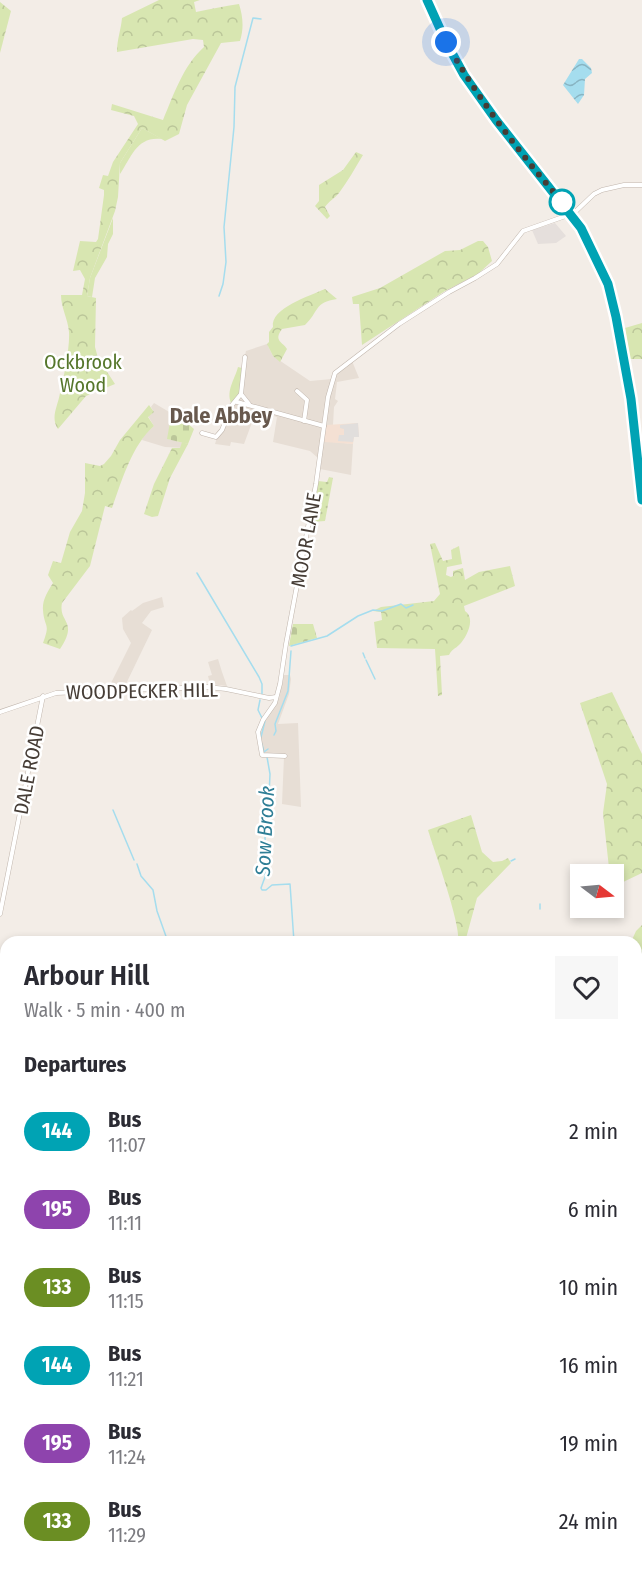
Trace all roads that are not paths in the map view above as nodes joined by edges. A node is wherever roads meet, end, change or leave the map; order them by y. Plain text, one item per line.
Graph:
1 (427, 0) edge
2 (642, 185) edge
3 (571, 214) junction
4 (245, 357) dead end
5 (297, 391) dead end
6 (242, 394) junction
7 (236, 402) junction
8 (249, 404) junction
9 (304, 421) junction
10 (324, 426) junction
11 (202, 433) dead end
12 (642, 500) edge
13 (43, 696) junction
14 (276, 696) junction
15 (0, 712) edge
16 (285, 756) dead end
17 (0, 914) edge

1 - 3 main road
2 - 3 street
3 - 10 street, MOOR LANE
3 - 12 main road
4 - 6 street
5 - 9 street
6 - 7 street
6 - 8 street
7 - 8 street
7 - 11 street
8 - 9 street
9 - 10 street
10 - 14 street, MOOR LANE
13 - 14 street, WOODPECKER HILL
13 - 15 street, WOODPECKER HILL
13 - 17 street, DALE ROAD
14 - 16 street, MOOR LANE

